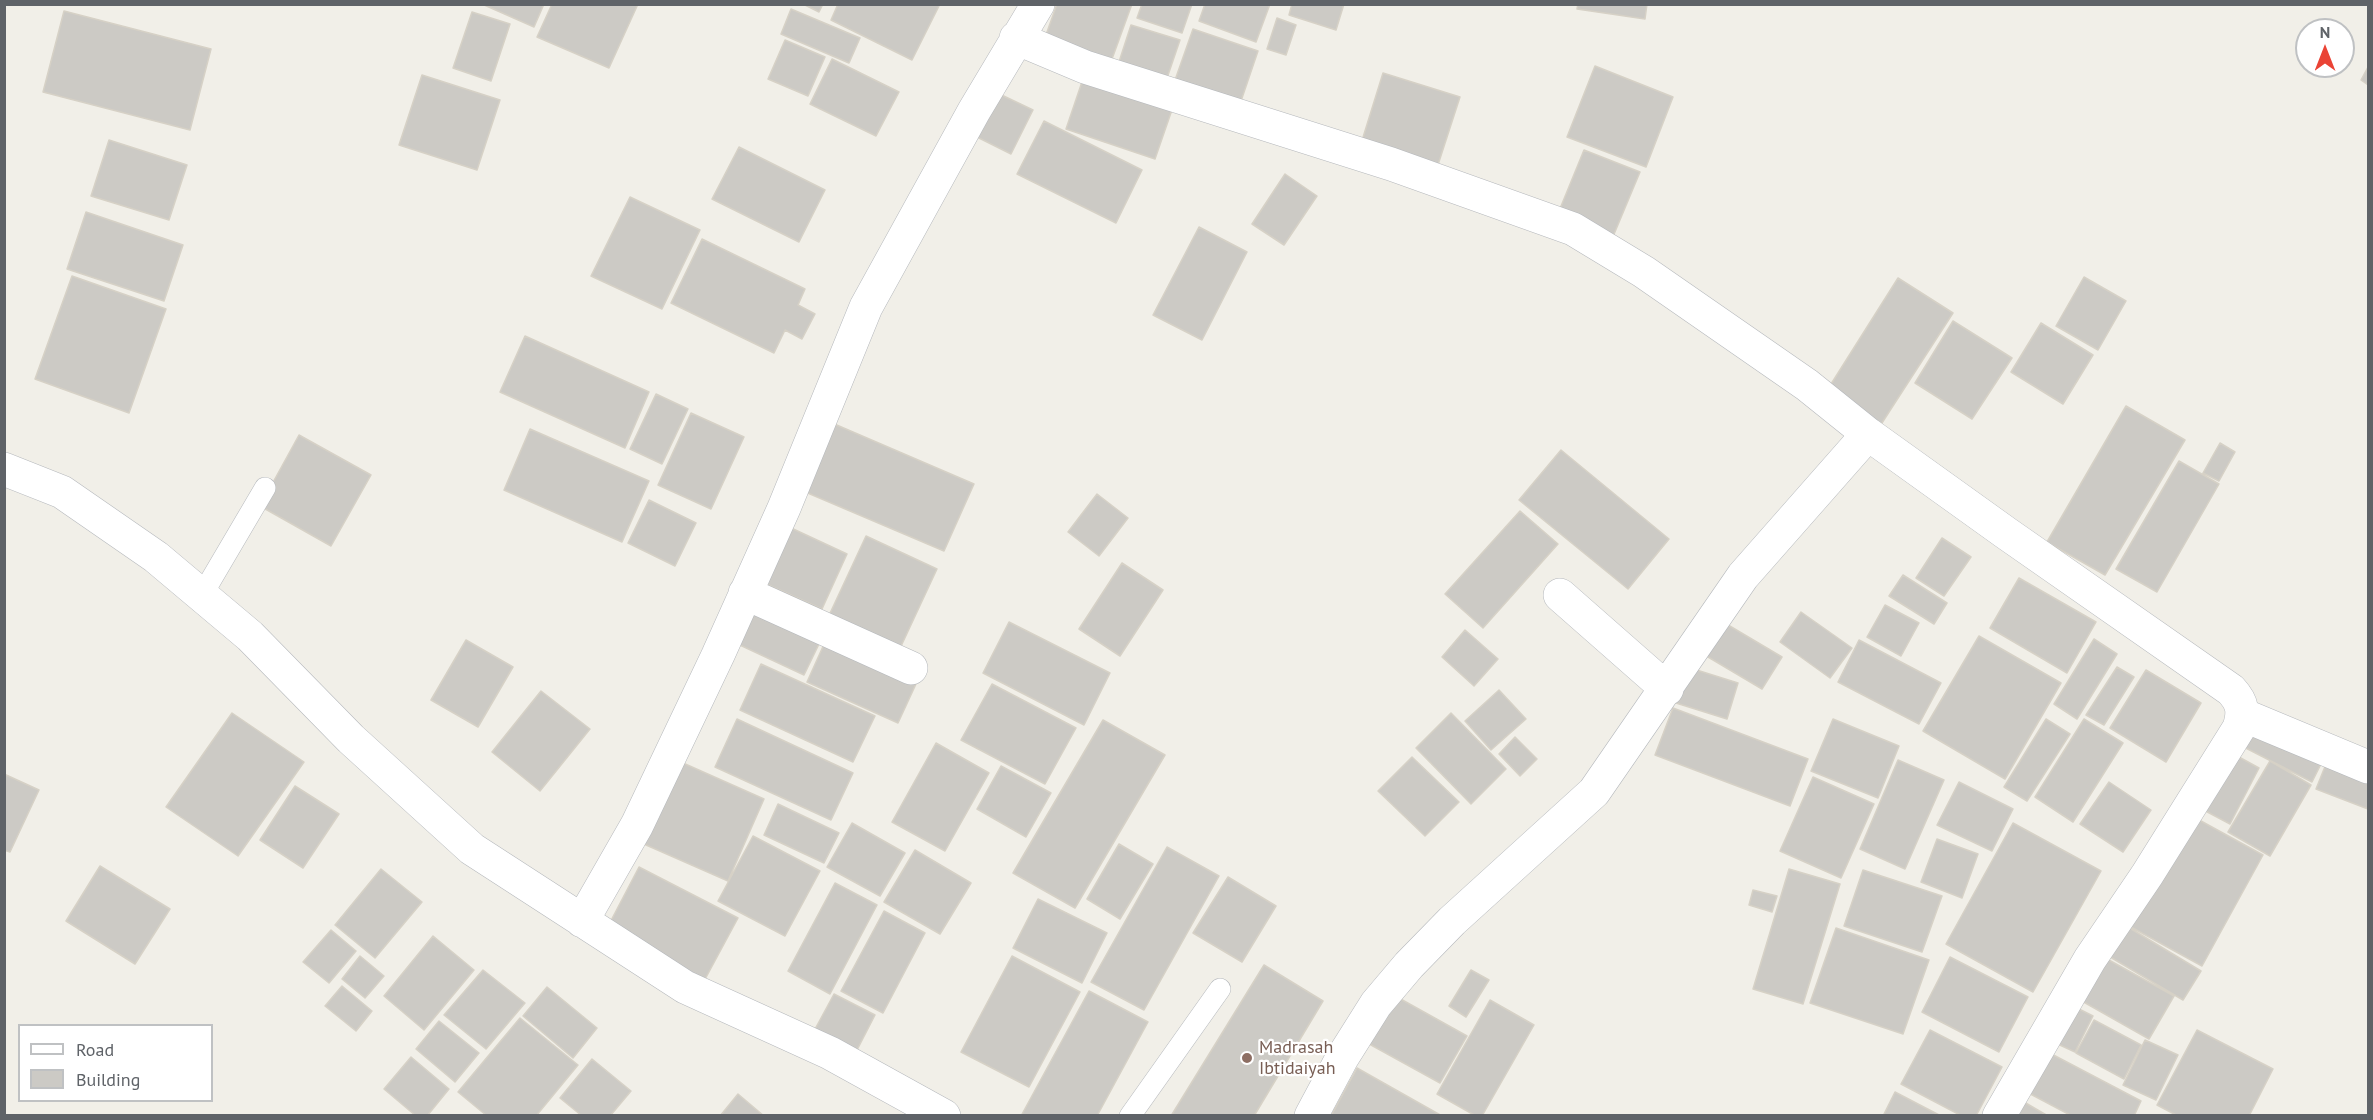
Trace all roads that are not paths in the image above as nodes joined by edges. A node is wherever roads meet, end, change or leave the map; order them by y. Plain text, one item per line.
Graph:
1 (1038, 4) edge
2 (1016, 38) junction
3 (1868, 434) junction
4 (4, 469) edge
5 (265, 488) dead end
6 (745, 593) junction
7 (202, 595) junction
8 (1560, 595) dead end
9 (911, 668) dead end
10 (1667, 689) junction
11 (2243, 715) junction
12 (2368, 767) edge
13 (582, 921) junction
14 (1220, 989) dead end
15 (944, 1116) edge
16 (1130, 1116) edge
17 (1311, 1116) edge
18 (1999, 1116) edge

1 - 2 street
2 - 3 street
2 - 6 street
3 - 10 street
3 - 11 street
4 - 7 street
5 - 7 lane
6 - 9 street
6 - 13 street
7 - 13 street
8 - 10 street
10 - 17 street
11 - 12 street
11 - 18 street
13 - 15 street
14 - 16 lane

